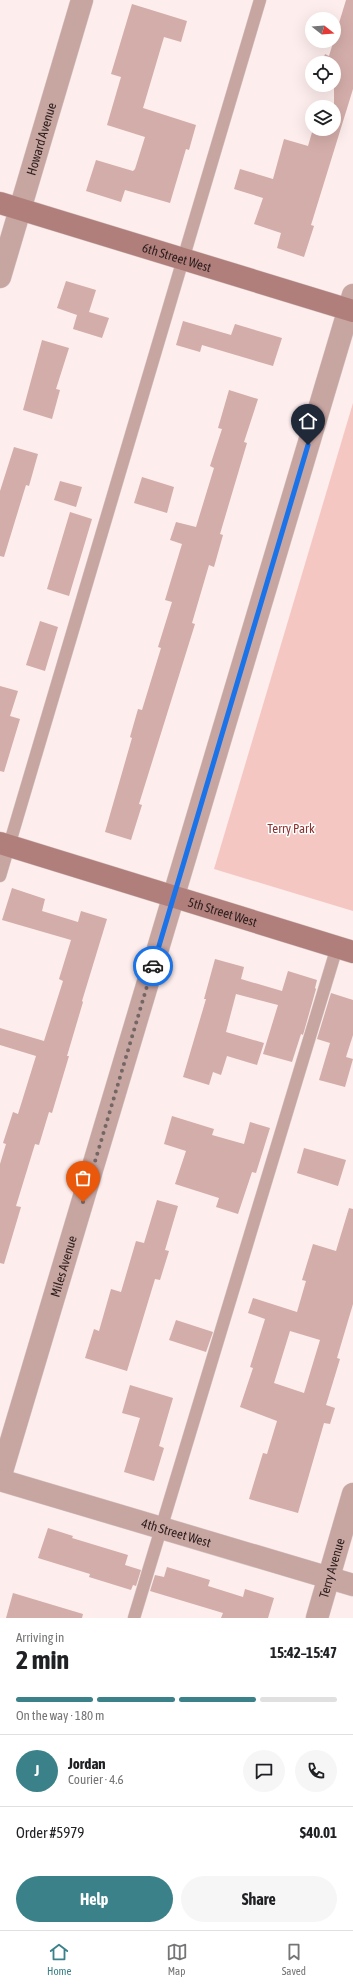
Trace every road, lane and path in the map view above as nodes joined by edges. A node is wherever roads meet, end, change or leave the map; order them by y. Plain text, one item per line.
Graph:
1 (82, 0) edge
2 (260, 0) edge
3 (10, 206) edge
4 (183, 260) junction
5 (0, 277) edge
6 (352, 305) edge
7 (5, 844) edge
8 (0, 876) edge
9 (174, 896) junction
10 (345, 950) edge
11 (0, 1479) edge
12 (353, 1494) edge
13 (161, 1528) junction
14 (328, 1578) junction
15 (353, 1585) edge
16 (134, 1618) edge
17 (316, 1618) edge

1 - 3 street, Howard Avenue
2 - 4 lane
3 - 4 street, 6th Street West
3 - 5 street, Howard Avenue
4 - 6 street, 6th Street West
4 - 7 lane
6 - 9 street, Miles Avenue
7 - 8 lane
7 - 9 street, 5th Street West
9 - 10 street, 5th Street West
9 - 11 street, Miles Avenue
10 - 13 lane
11 - 13 street, 4th Street West
12 - 14 street, Terry Avenue
13 - 14 street, 4th Street West
13 - 16 lane
14 - 15 street, 4th Street West
14 - 17 street, Terry Avenue

